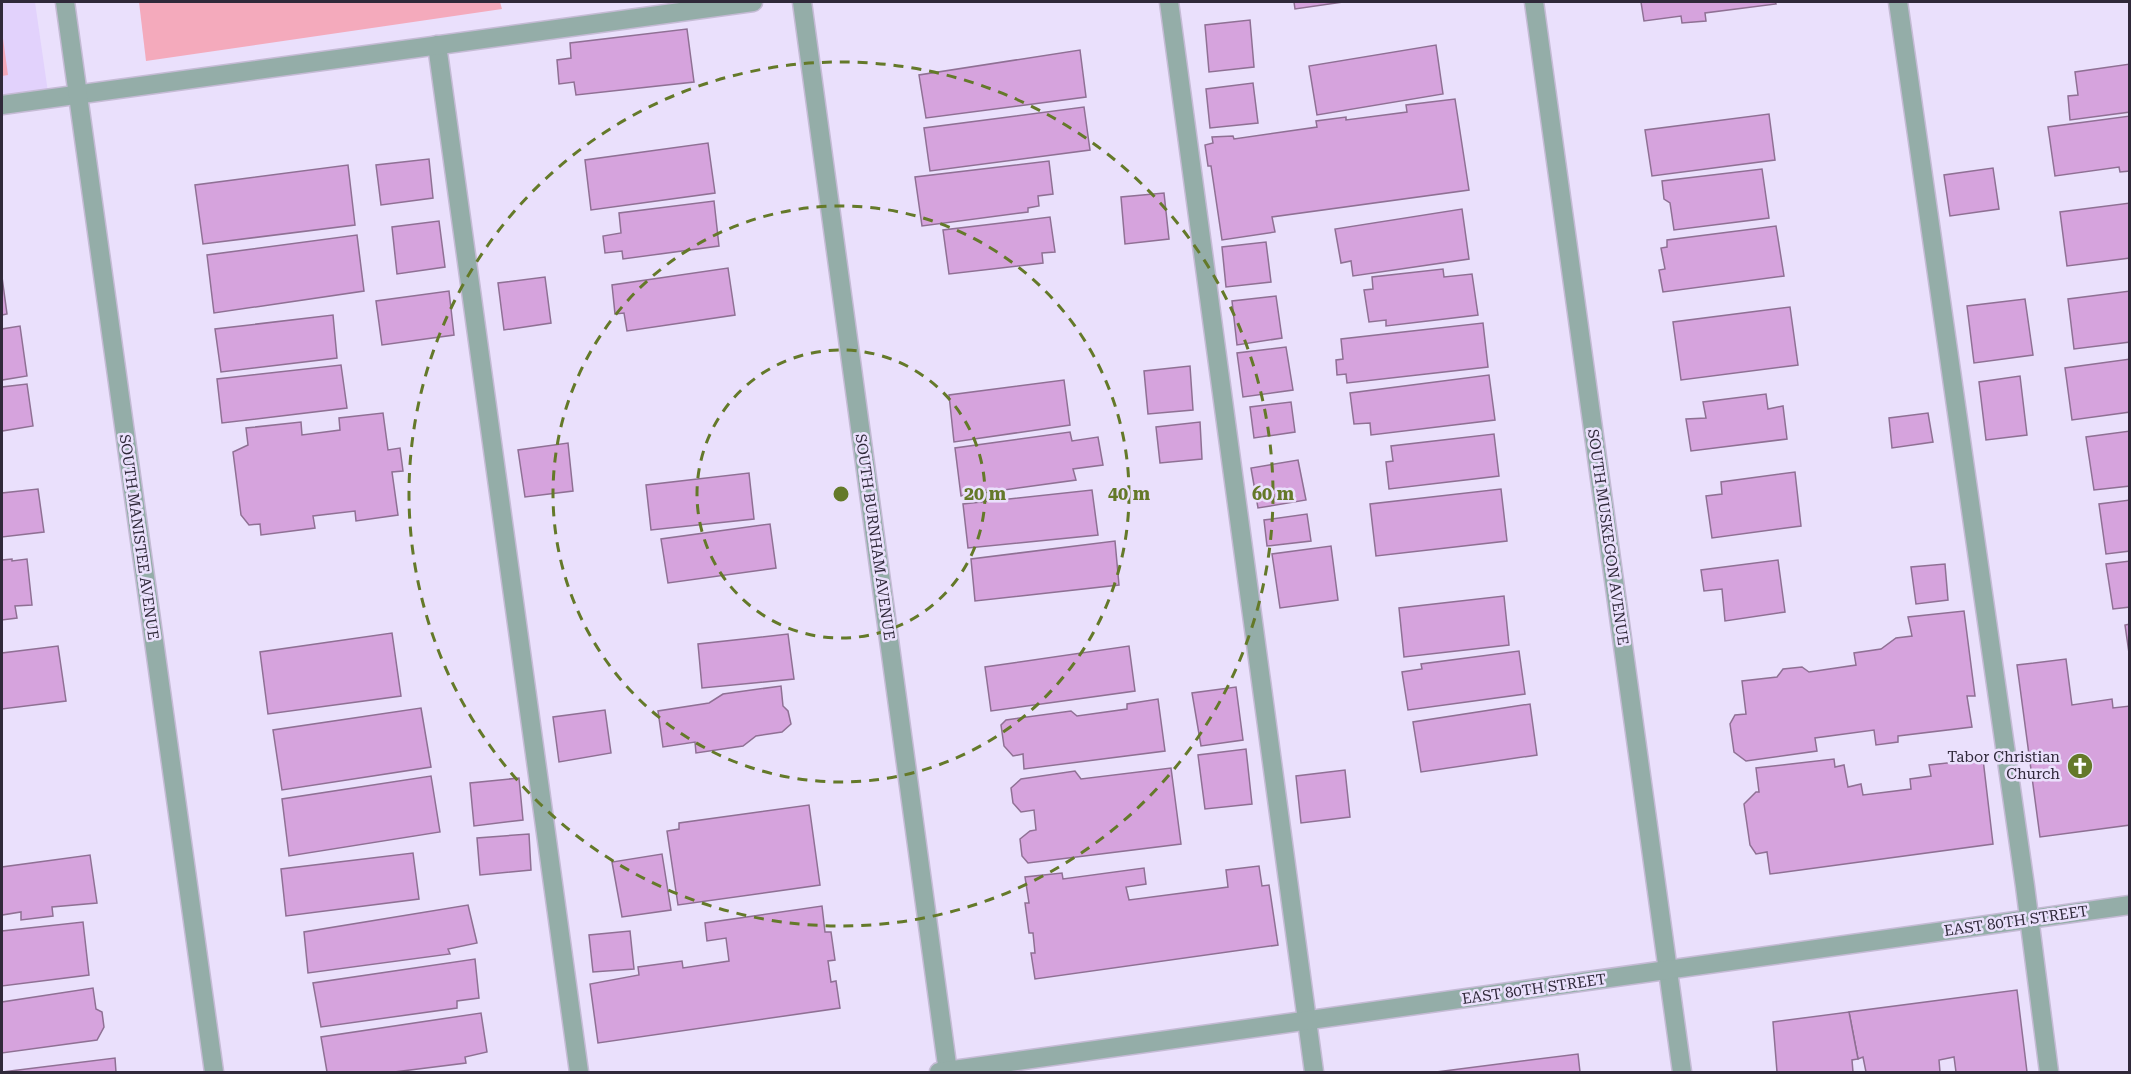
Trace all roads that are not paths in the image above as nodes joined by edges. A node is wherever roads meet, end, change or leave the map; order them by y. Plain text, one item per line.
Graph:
1 (65, 2) edge
2 (753, 2) edge
3 (802, 2) edge
4 (1169, 2) edge
5 (1534, 2) edge
6 (1898, 2) edge
7 (436, 45) junction
8 (78, 94) junction
9 (2, 105) edge
10 (2130, 905) edge
11 (2030, 919) junction
12 (1667, 970) junction
13 (1307, 1021) junction
14 (214, 1072) edge
15 (579, 1072) edge
16 (945, 1072) edge
17 (1314, 1072) edge
18 (1682, 1072) edge
19 (2049, 1072) edge

1 - 8 street, SOUTH MANISTEE AVENUE
2 - 7 street
3 - 16 street, SOUTH BURNHAM AVENUE
4 - 13 street
5 - 12 street, SOUTH MUSKEGON AVENUE
6 - 11 street
7 - 8 street
7 - 15 street
8 - 9 street
8 - 14 street, SOUTH MANISTEE AVENUE
10 - 11 street, EAST 80TH STREET
11 - 12 street, EAST 80TH STREET
11 - 19 street
12 - 13 street, EAST 80TH STREET
12 - 18 street, SOUTH MUSKEGON AVENUE
13 - 16 street, EAST 80TH STREET
13 - 17 street

